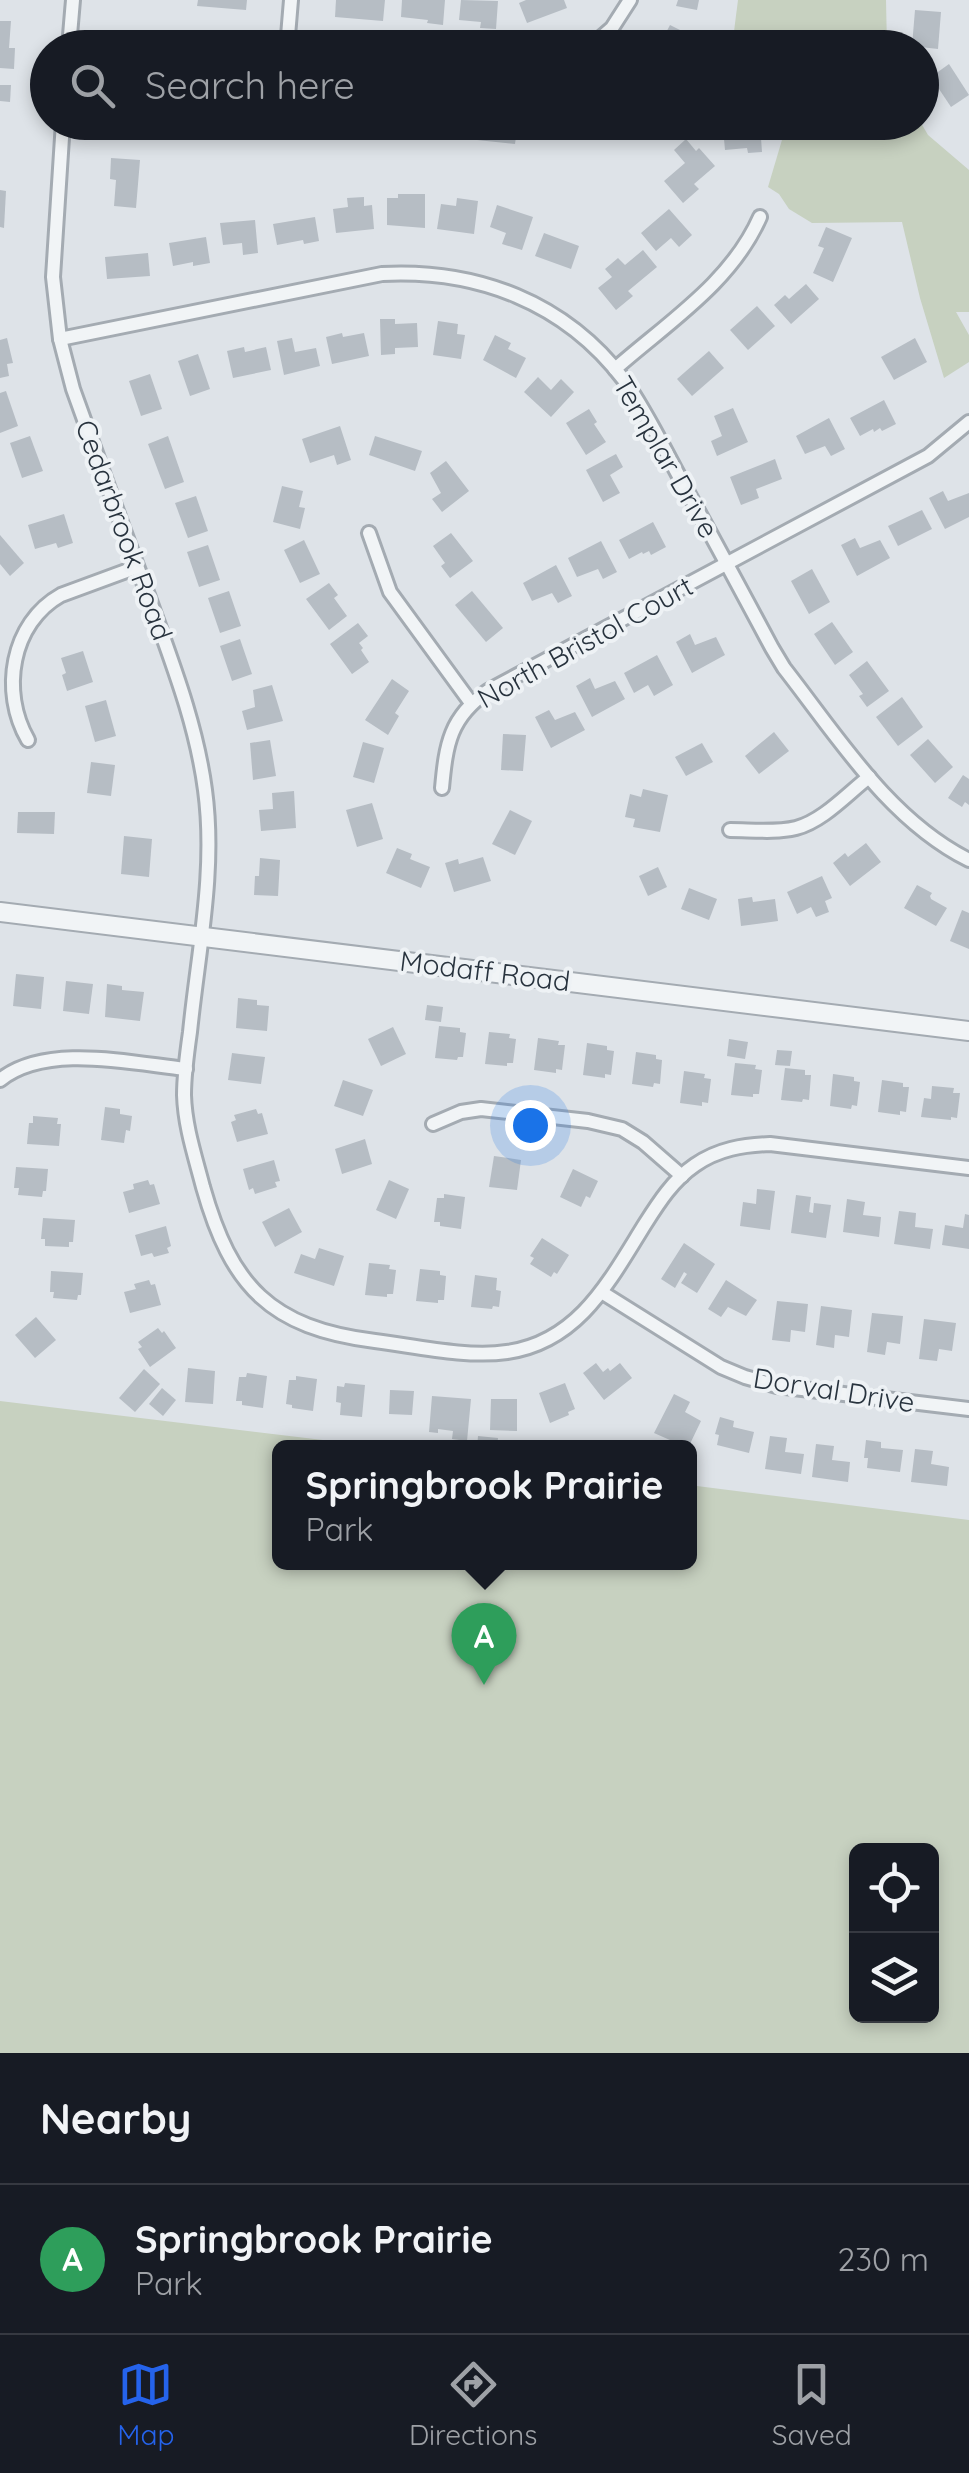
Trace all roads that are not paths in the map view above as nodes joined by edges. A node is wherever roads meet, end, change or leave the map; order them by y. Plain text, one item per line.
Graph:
1 (73, 0) edge
2 (291, 0) edge
3 (630, 0) edge
4 (71, 30) edge
5 (288, 30) edge
6 (610, 30) edge
7 (62, 140) edge
8 (760, 217) dead end
9 (60, 339) junction
10 (615, 369) junction
11 (969, 422) edge
12 (369, 532) dead end
13 (728, 564) junction
14 (137, 567) junction
15 (471, 702) junction
16 (28, 740) dead end
17 (869, 778) junction
18 (442, 788) dead end
19 (730, 830) dead end
20 (969, 860) edge
21 (0, 912) edge
22 (201, 936) junction
23 (969, 1031) edge
24 (186, 1069) junction
25 (0, 1080) edge
26 (433, 1124) dead end
27 (969, 1168) edge
28 (682, 1176) junction
29 (603, 1292) junction
30 (969, 1409) edge

1 - 4 street
2 - 5 street
3 - 6 street
7 - 9 street, Cedarbrook Road
8 - 10 street
9 - 10 street, Templar Drive
9 - 14 street, Cedarbrook Road
10 - 13 street, Templar Drive
11 - 13 street, North Bristol Court
12 - 15 street
13 - 15 street, North Bristol Court
13 - 17 street, Templar Drive
14 - 16 street
14 - 22 street, Cedarbrook Road
15 - 18 street, North Bristol Court
17 - 19 street
17 - 20 street, Templar Drive
21 - 22 street, Modaff Road
22 - 23 street, Modaff Road
22 - 24 street, Cedarbrook Road
24 - 25 street
24 - 29 street, Cedarbrook Road
26 - 28 street
27 - 28 street
28 - 29 street, Cedarbrook Road
29 - 30 street, Dorval Drive

